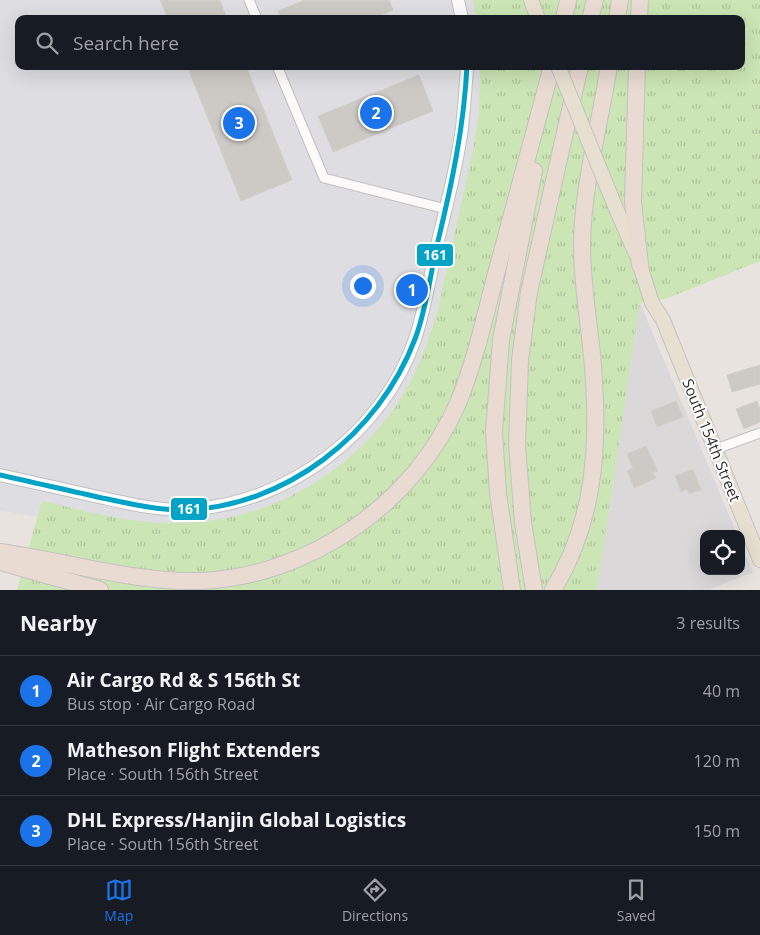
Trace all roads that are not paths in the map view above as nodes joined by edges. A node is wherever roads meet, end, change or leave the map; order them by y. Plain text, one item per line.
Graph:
1 (249, 0) edge
2 (458, 0) edge
3 (531, 0) edge
4 (568, 0) edge
5 (595, 0) edge
6 (620, 0) edge
7 (640, 0) edge
8 (255, 15) edge
9 (461, 15) edge
10 (537, 15) edge
11 (565, 15) edge
12 (591, 15) edge
13 (618, 15) edge
14 (639, 15) edge
15 (279, 70) edge
16 (467, 70) edge
17 (554, 70) edge
18 (554, 70) edge
19 (557, 70) edge
20 (579, 70) edge
21 (608, 70) edge
22 (637, 70) edge
23 (446, 209) junction
24 (640, 265) junction
25 (760, 433) edge
26 (716, 449) junction
27 (0, 475) edge
28 (0, 552) edge
29 (760, 560) edge
30 (0, 562) edge
31 (100, 590) edge
32 (512, 590) edge
33 (534, 590) edge
34 (553, 590) edge

1 - 8 street
2 - 9 street
3 - 10 main road
4 - 11 highway
5 - 12 highway
6 - 13 highway
7 - 14 highway
15 - 23 street
16 - 23 street
17 - 28 highway
18 - 32 highway
19 - 24 main road, South 154th Street, bridge
20 - 33 highway
21 - 34 highway
22 - 24 highway
23 - 27 street
24 - 26 main road, South 154th Street
25 - 26 street
26 - 29 main road, South 154th Street
30 - 31 highway

